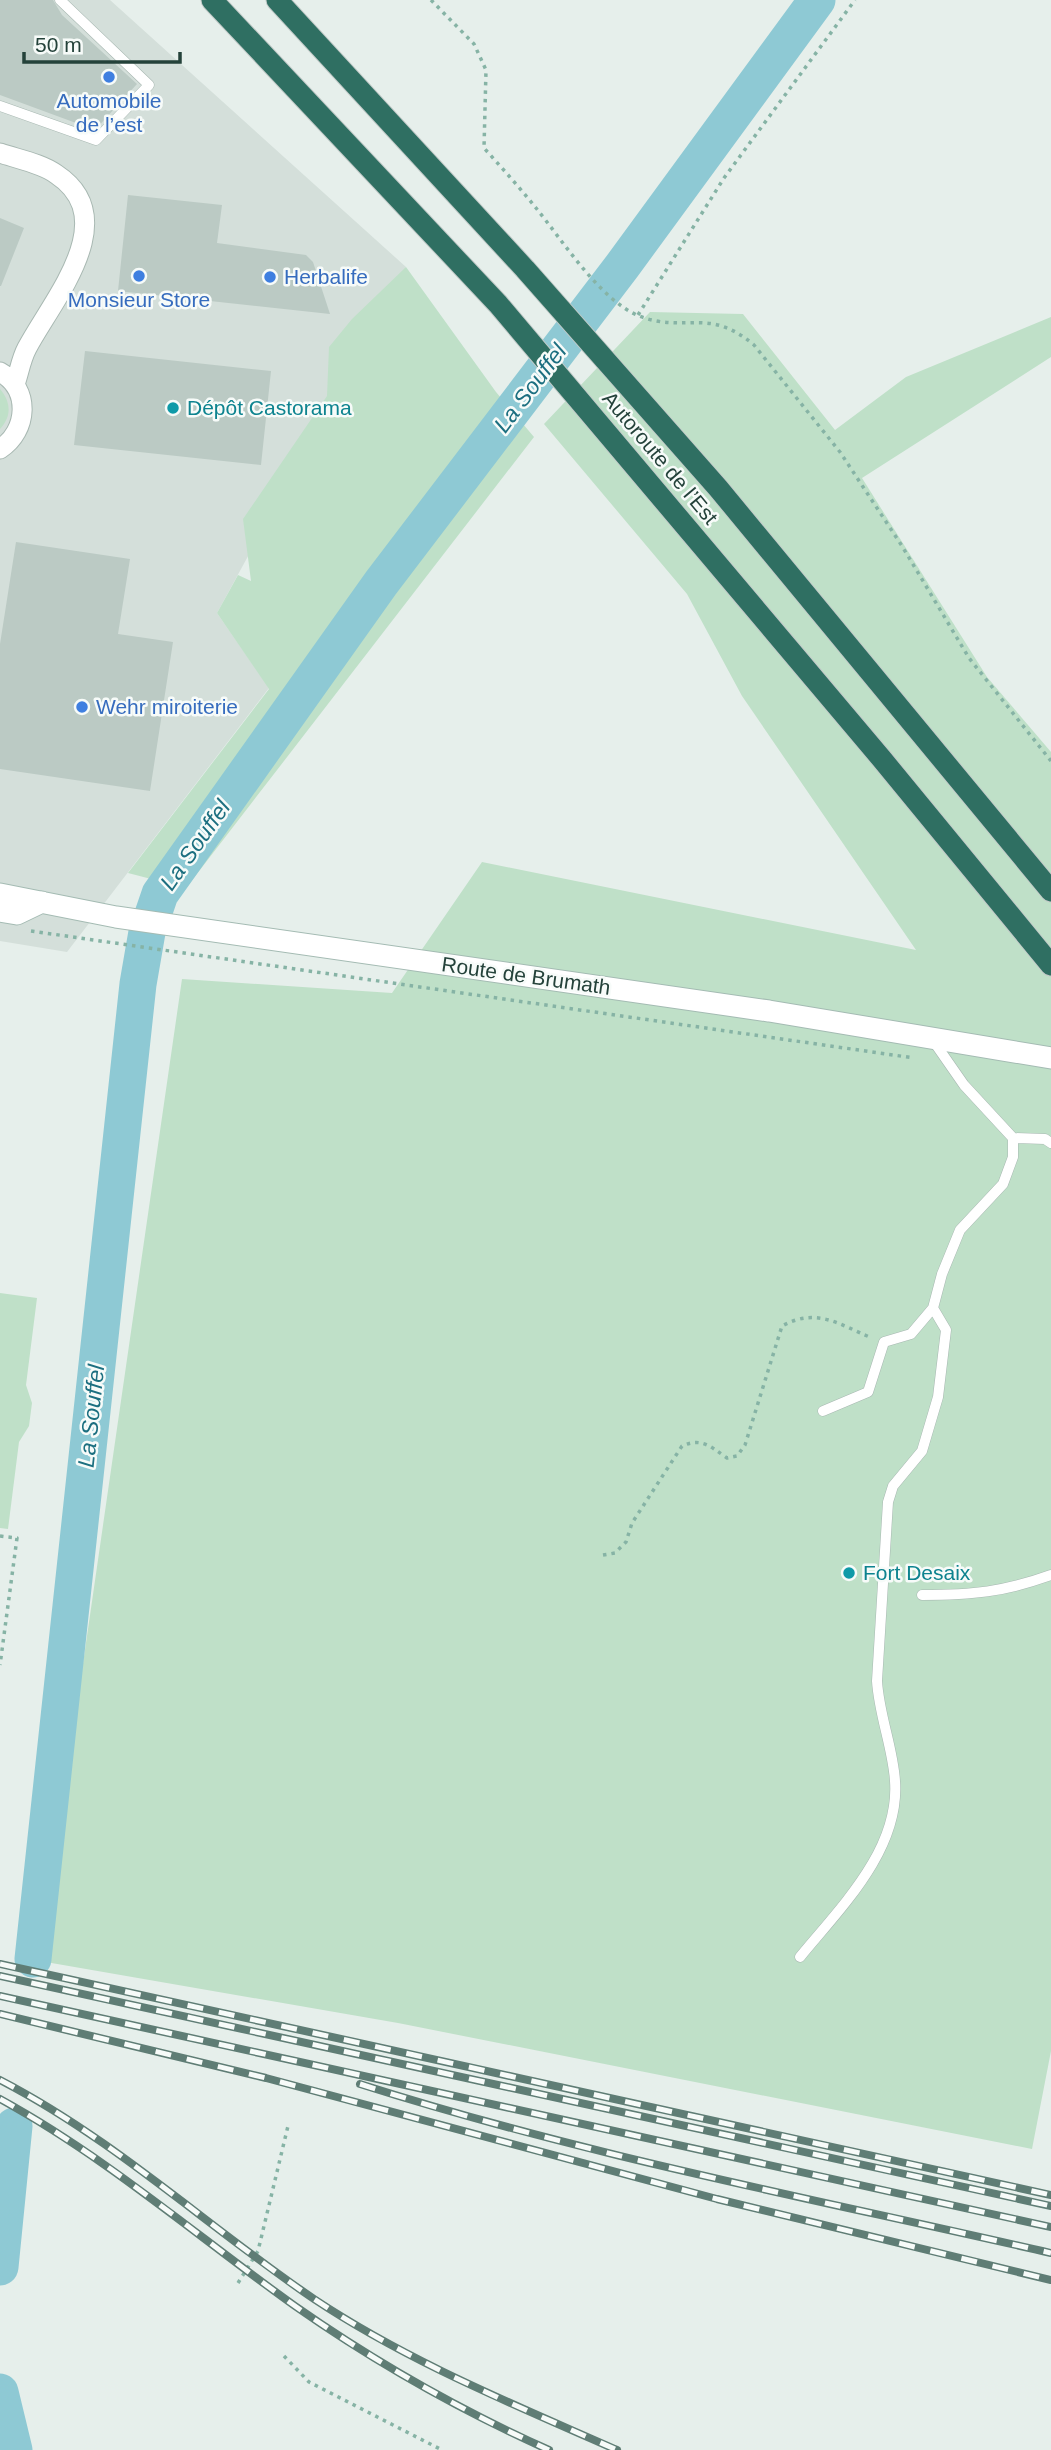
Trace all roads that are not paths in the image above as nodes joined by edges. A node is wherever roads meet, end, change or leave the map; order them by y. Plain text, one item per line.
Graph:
1 (60, 0) edge
2 (212, 0) edge
3 (277, 0) edge
4 (0, 106) edge
5 (0, 153) edge
6 (26, 350) junction
7 (0, 363) edge
8 (0, 372) edge
9 (15, 384) junction
10 (0, 449) edge
11 (1051, 891) edge
12 (0, 894) edge
13 (42, 902) junction
14 (0, 911) edge
15 (1051, 965) edge
16 (932, 1039) junction
17 (1044, 1057) edge
18 (1013, 1138) junction
19 (1051, 1143) edge
20 (933, 1308) junction
21 (823, 1411) dead end
22 (1051, 1575) edge
23 (922, 1595) dead end
24 (800, 1957) dead end

1 - 4 lane
2 - 15 highway, Autoroute de l’Est
3 - 11 highway, Autoroute de l’Est
5 - 6 street
6 - 7 street
6 - 9 street
8 - 9 street
9 - 10 street
12 - 13 main road, Route de Brumath
13 - 14 main road
13 - 16 main road, Route de Brumath
16 - 17 main road, Route de Brumath
16 - 18 lane
18 - 19 lane
18 - 20 lane
20 - 21 lane
20 - 24 lane
22 - 23 lane

